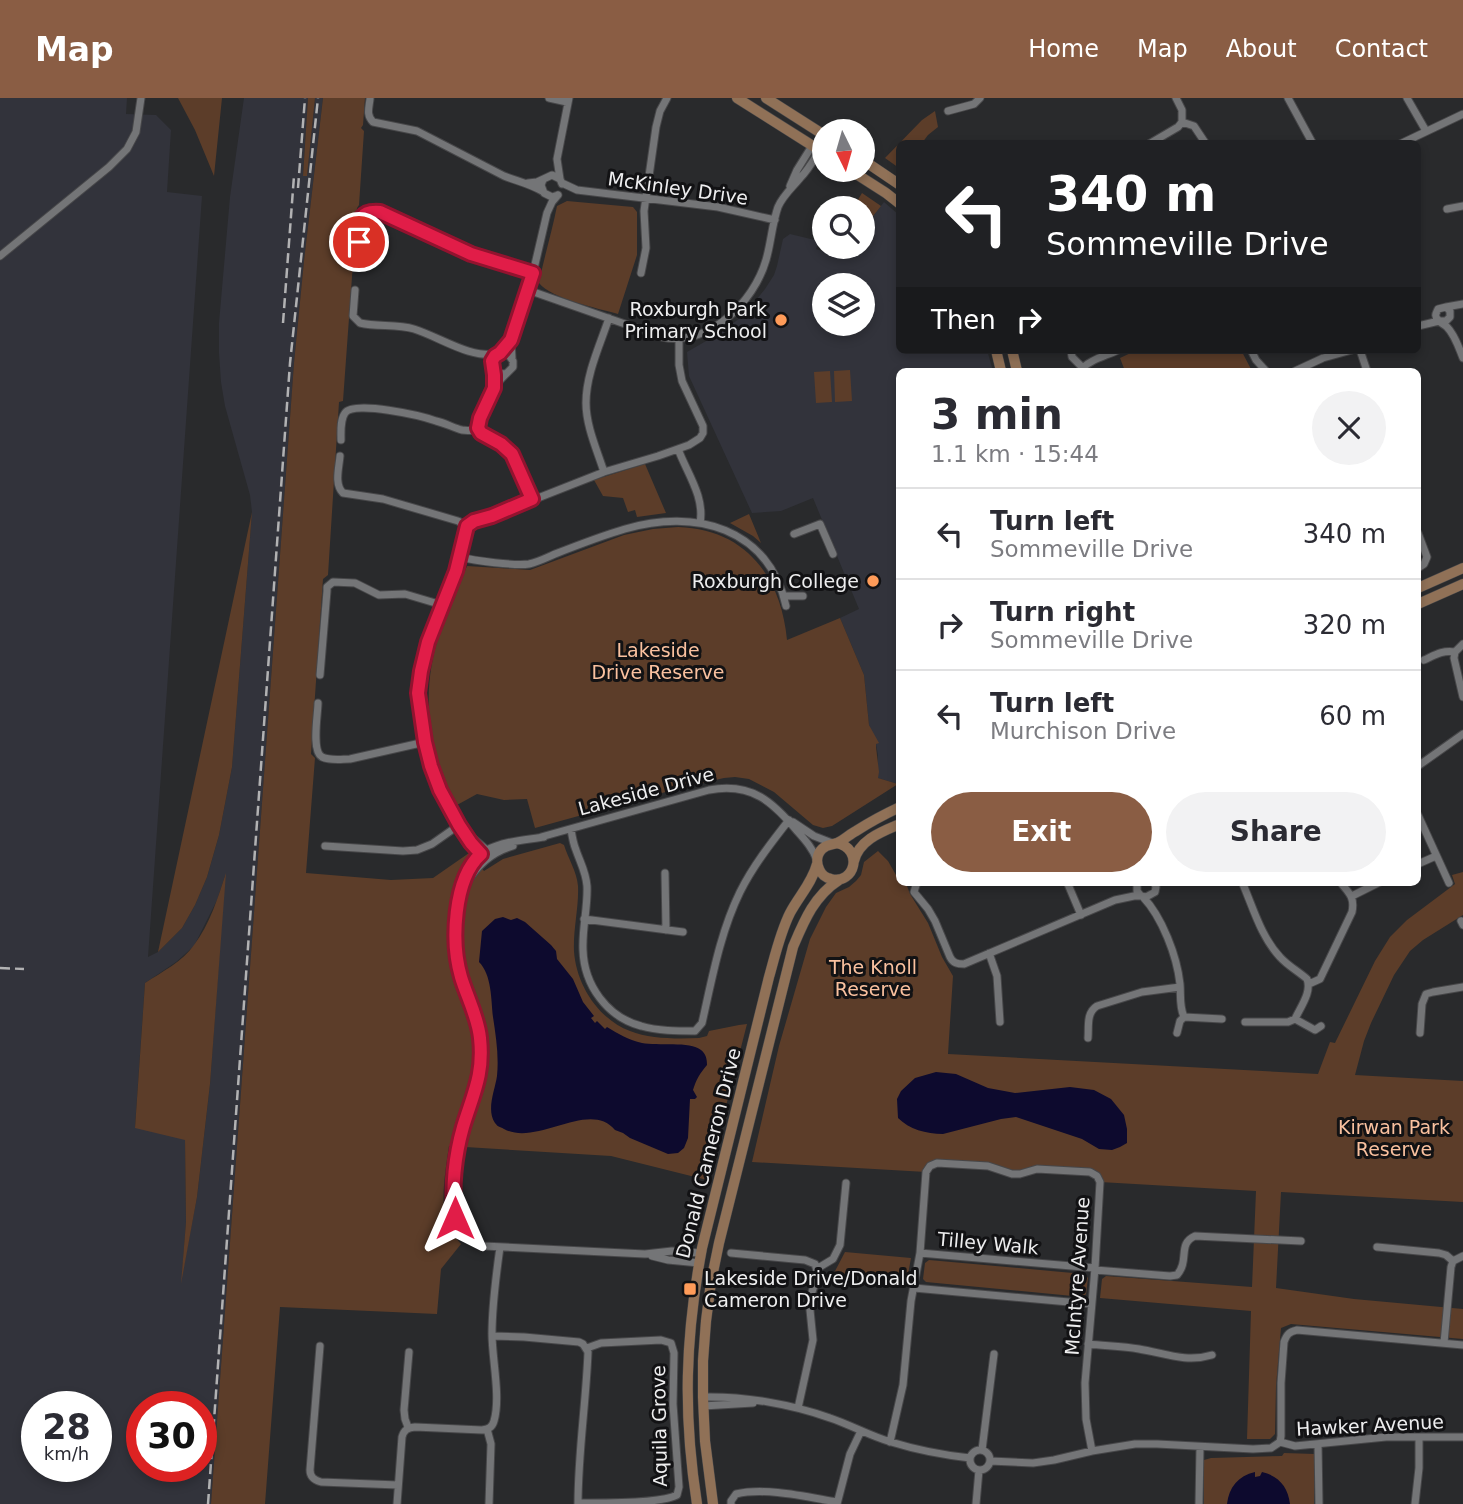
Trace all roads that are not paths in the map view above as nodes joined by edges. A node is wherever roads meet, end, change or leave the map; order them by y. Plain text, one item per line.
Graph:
1 (141, 98) edge
2 (549, 98) edge
3 (667, 98) edge
4 (737, 98) edge
5 (766, 98) edge
6 (980, 98) edge
7 (1176, 98) edge
8 (1288, 98) edge
9 (1407, 98) edge
10 (370, 99) edge
11 (568, 100) edge
12 (948, 111) dead end
13 (1463, 114) edge
14 (1182, 122) junction
15 (812, 128) edge
16 (1426, 131) junction
17 (1156, 140) edge
18 (1204, 140) edge
19 (1311, 140) edge
20 (1408, 140) edge
21 (812, 143) edge
22 (556, 159) junction
23 (812, 162) edge
24 (875, 168) edge
25 (544, 178) junction
26 (561, 181) junction
27 (868, 182) edge
28 (896, 182) edge
29 (527, 183) junction
30 (576, 190) junction
31 (543, 192) junction
32 (559, 194) junction
33 (645, 198) junction
34 (896, 201) edge
35 (1463, 206) edge
36 (1447, 209) dead end
37 (547, 214) junction
38 (775, 220) junction
39 (0, 256) edge
40 (357, 264) dead end
41 (533, 273) junction
42 (641, 273) dead end
43 (355, 290) dead end
44 (528, 290) junction
45 (1463, 305) edge
46 (1446, 307) junction
47 (1436, 312) junction
48 (1450, 317) junction
49 (609, 318) junction
50 (1440, 321) junction
51 (1421, 323) edge
52 (1421, 325) edge
53 (1452, 334) junction
54 (679, 339) junction
55 (511, 340) junction
56 (475, 353) junction
57 (499, 353) junction
58 (1110, 354) edge
59 (1253, 354) edge
60 (1338, 354) edge
61 (512, 358) junction
62 (1463, 358) edge
63 (1256, 360) junction
64 (1083, 368) edge
65 (1257, 368) edge
66 (1263, 368) edge
67 (1301, 368) edge
68 (493, 369) junction
69 (506, 374) junction
70 (494, 388) junction
71 (479, 430) junction
72 (341, 440) dead end
73 (678, 449) junction
74 (340, 456) dead end
75 (604, 472) junction
76 (532, 499) junction
77 (700, 523) junction
78 (467, 526) junction
79 (794, 534) dead end
80 (1421, 541) edge
81 (833, 554) dead end
82 (460, 557) junction
83 (1421, 566) edge
84 (1463, 568) edge
85 (1463, 584) edge
86 (1421, 586) edge
87 (784, 596) junction
88 (803, 596) dead end
89 (1421, 603) edge
90 (442, 605) junction
91 (786, 606) dead end
92 (1463, 644) edge
93 (1455, 652) junction
94 (1424, 660) dead end
95 (320, 675) dead end
96 (1463, 696) edge
97 (318, 703) dead end
98 (1463, 734) edge
99 (425, 742) junction
100 (1421, 764) edge
101 (896, 809) edge
102 (789, 820) junction
103 (1421, 822) edge
104 (459, 825) junction
105 (896, 826) edge
106 (571, 829) junction
107 (834, 843) junction
108 (325, 846) dead end
109 (486, 854) junction
110 (1436, 856) junction
111 (854, 861) junction
112 (817, 862) junction
113 (1421, 863) edge
114 (665, 873) dead end
115 (838, 880) junction
116 (1450, 883) dead end
117 (916, 886) edge
118 (1069, 886) edge
119 (1134, 886) edge
120 (1137, 886) edge
121 (1244, 886) edge
122 (1343, 886) edge
123 (1372, 886) edge
124 (1155, 888) edge
125 (1142, 896) junction
126 (1352, 896) junction
127 (1115, 900) junction
128 (1081, 915) junction
129 (1158, 917) junction
130 (584, 919) junction
131 (666, 930) junction
132 (683, 932) dead end
133 (989, 953) junction
134 (1309, 984) junction
135 (1181, 987) junction
136 (1463, 987) edge
137 (1184, 1017) junction
138 (1222, 1019) dead end
139 (1295, 1019) junction
140 (1000, 1022) dead end
141 (1245, 1022) dead end
142 (1321, 1026) dead end
143 (1420, 1032) dead end
144 (1177, 1033) dead end
145 (1088, 1038) dead end
146 (846, 1183) dead end
147 (1301, 1241) dead end
148 (500, 1247) junction
149 (1377, 1247) dead end
150 (731, 1253) dead end
151 (920, 1253) junction
152 (1463, 1256) edge
153 (700, 1258) junction
154 (715, 1261) junction
155 (1453, 1261) junction
156 (818, 1268) junction
157 (1095, 1269) junction
158 (914, 1288) junction
159 (1091, 1304) junction
160 (492, 1336) junction
161 (1444, 1343) junction
162 (1088, 1344) junction
163 (1463, 1345) edge
164 (320, 1346) dead end
165 (587, 1348) junction
166 (409, 1352) dead end
167 (994, 1354) dead end
168 (1212, 1355) dead end
169 (703, 1401) junction
170 (687, 1402) junction
171 (798, 1408) junction
172 (408, 1427) junction
173 (488, 1429) junction
174 (861, 1431) junction
175 (1419, 1437) junction
176 (1463, 1437) edge
177 (1280, 1441) junction
178 (890, 1442) junction
179 (1318, 1444) junction
180 (1200, 1447) junction
181 (982, 1450) junction
182 (1092, 1451) junction
183 (970, 1458) junction
184 (990, 1461) junction
185 (979, 1470) junction
186 (398, 1485) junction
187 (578, 1503) edge
188 (837, 1503) edge
189 (397, 1504) edge
190 (489, 1504) edge
191 (697, 1504) edge
192 (713, 1504) edge
193 (731, 1504) edge
194 (976, 1504) edge
195 (1199, 1504) edge
196 (1319, 1504) edge
197 (1415, 1504) edge

1 - 39 street
2 - 11 street
3 - 33 street
4 - 21 street
5 - 15 street
6 - 12 street
7 - 14 street
8 - 19 street
9 - 16 street
10 - 29 street
11 - 22 street
13 - 16 street
14 - 17 street
14 - 18 street
16 - 20 street
22 - 25 street
22 - 26 street
23 - 38 street
24 - 28 street
25 - 26 street
25 - 29 street
25 - 31 street
26 - 30 street, McKinley Drive
26 - 32 street
27 - 34 street
29 - 31 street
30 - 32 street, McKinley Drive
30 - 33 street, McKinley Drive
31 - 32 street
31 - 37 street
32 - 37 street
33 - 38 street, McKinley Drive
33 - 42 street
35 - 36 street
37 - 41 street
38 - 54 street
40 - 41 street
41 - 44 street
43 - 56 street
44 - 49 street
44 - 55 street
45 - 46 street
45 - 48 street
46 - 47 street
46 - 48 street
47 - 50 street
47 - 51 street
48 - 50 street
48 - 53 street
49 - 54 street
49 - 75 street
50 - 52 street
50 - 53 street
53 - 62 street
54 - 73 street
55 - 57 street
55 - 61 street
56 - 57 street
56 - 68 street
57 - 61 street
57 - 68 street
58 - 64 street
59 - 63 street
60 - 67 street
61 - 69 street
63 - 65 street
63 - 66 street
68 - 69 street
68 - 70 street
69 - 70 street
70 - 71 street
71 - 72 street
71 - 76 street
73 - 75 street
73 - 77 street
74 - 78 street
75 - 76 street
76 - 78 street
77 - 82 street
77 - 87 street
78 - 82 street
79 - 81 street
80 - 83 street
82 - 90 street
84 - 86 street
85 - 89 street
87 - 88 street
87 - 91 street
90 - 95 street
90 - 99 street
92 - 93 street
93 - 94 street
93 - 96 street
97 - 99 street
98 - 100 street
99 - 104 street
101 - 107 street
102 - 106 street, Lakeside Drive
102 - 107 street, Lakeside Drive
102 - 112 street, Lakeside Drive
102 - 130 street
103 - 110 street
104 - 108 street
104 - 109 street
105 - 111 street
106 - 109 street, Lakeside Drive
106 - 130 street
107 - 111 street
107 - 112 street
109 - 148 street
110 - 113 street
110 - 116 street
111 - 115 street
112 - 115 street
112 - 153 street, Donald Cameron Drive
114 - 131 street
115 - 154 street, Donald Cameron Drive
117 - 133 street
118 - 128 street
119 - 127 street
120 - 125 street
121 - 134 street
122 - 126 street
123 - 126 street
124 - 125 street
124 - 129 street
125 - 127 street
125 - 129 street
126 - 134 street
127 - 128 street
128 - 133 street
129 - 135 street
130 - 131 street
131 - 132 street
133 - 140 street
134 - 139 street
135 - 137 street
135 - 145 street
136 - 143 street
137 - 138 street
137 - 144 street
139 - 141 street
139 - 142 street
146 - 156 street
147 - 157 street, Tilley Walk
148 - 153 street
148 - 160 street
149 - 155 street
150 - 156 street
151 - 157 street, Tilley Walk
151 - 157 street, McIntyre Avenue
151 - 158 street, McIntyre Avenue
152 - 155 street
153 - 154 street
153 - 170 street, Donald Cameron Drive
154 - 169 street, Donald Cameron Drive
155 - 161 street
156 - 171 street
157 - 159 street, McIntyre Avenue
158 - 159 street
158 - 178 street, McIntyre Avenue
159 - 162 street, McIntyre Avenue
160 - 165 street
160 - 173 street
161 - 163 street
161 - 177 street
162 - 168 street
162 - 182 street, McIntyre Avenue
164 - 186 street
165 - 187 street
165 - 187 street, Aquila Grove
166 - 172 street
167 - 181 street
169 - 170 street
169 - 171 street
169 - 192 street, Donald Cameron Drive
170 - 191 street, Donald Cameron Drive
171 - 174 street
172 - 173 street
172 - 186 street
173 - 190 street
174 - 178 street
174 - 188 street
175 - 176 street, Hawker Avenue
175 - 179 street, Hawker Avenue
175 - 197 street
177 - 179 street, Hawker Avenue
177 - 180 street, Hawker Avenue
178 - 183 street
179 - 196 street
180 - 182 street, Hawker Avenue
180 - 195 street
181 - 183 street
181 - 184 street
182 - 184 street, Hawker Avenue
183 - 185 street
184 - 185 street
185 - 194 street
186 - 189 street
188 - 193 street

